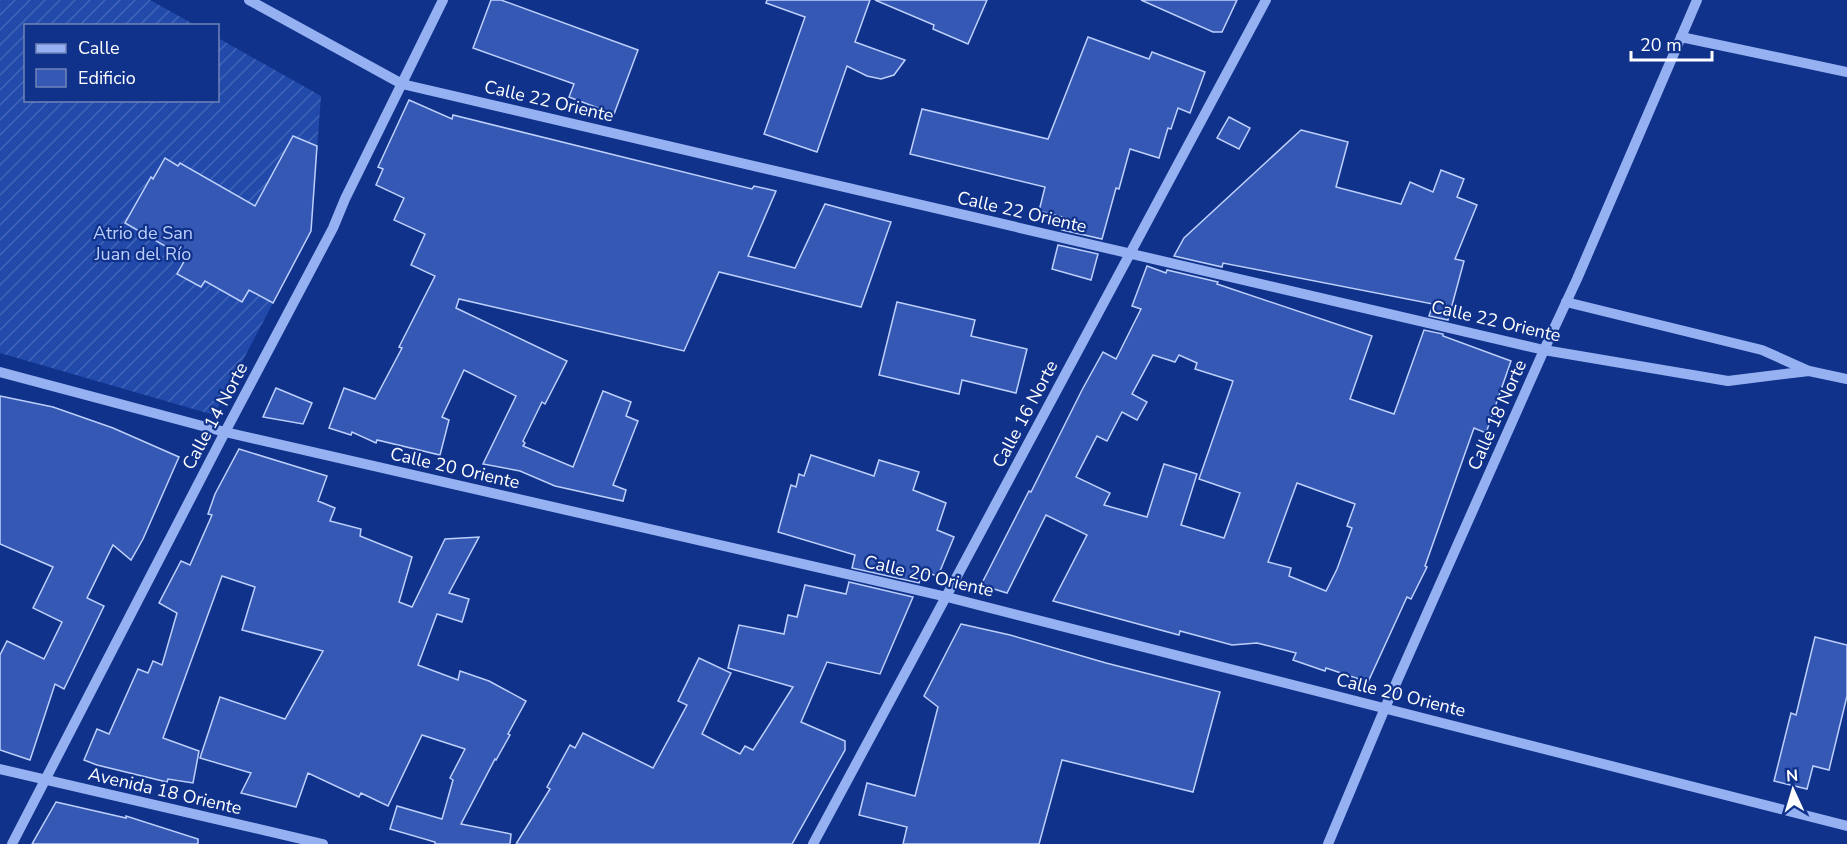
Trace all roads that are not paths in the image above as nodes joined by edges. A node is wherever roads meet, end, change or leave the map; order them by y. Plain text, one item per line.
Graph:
1 (249, 0) edge
2 (443, 0) edge
3 (1266, 0) edge
4 (1697, 0) edge
5 (1681, 37) junction
6 (1847, 72) edge
7 (402, 84) junction
8 (1128, 254) junction
9 (1566, 302) junction
10 (1544, 350) junction
11 (1809, 371) junction
12 (0, 372) edge
13 (1847, 379) edge
14 (225, 432) junction
15 (947, 597) junction
16 (1385, 708) junction
17 (0, 769) edge
18 (46, 780) junction
19 (1847, 826) edge
20 (12, 844) edge
21 (323, 844) edge
22 (813, 844) edge
23 (1328, 844) edge

1 - 7 street, Calle 22 Oriente
2 - 7 street, Calle 14 Norte
3 - 8 street, Calle 16 Norte
4 - 5 street, Calle 18 Norte
5 - 6 street
5 - 9 street, Calle 18 Norte
7 - 8 street, Calle 22 Oriente
7 - 14 street, Calle 14 Norte
8 - 10 street, Calle 22 Oriente
8 - 15 street, Calle 16 Norte
9 - 10 street, Calle 18 Norte
9 - 11 street, Calle 22 Oriente
10 - 11 street, Calle 22 Oriente
10 - 16 street, Calle 18 Norte
11 - 13 street, Calle 22 Oriente
12 - 14 street, Calle 20 Oriente
14 - 15 street, Calle 20 Oriente
14 - 18 street, Calle 14 Norte
15 - 16 street, Calle 20 Oriente
15 - 22 street, Calle 16 Norte
16 - 19 street, Calle 20 Oriente
16 - 23 street, Calle 18 Norte
17 - 18 street, Avenida 18 Oriente
18 - 20 street, Calle 14 Norte
18 - 21 street, Avenida 18 Oriente

